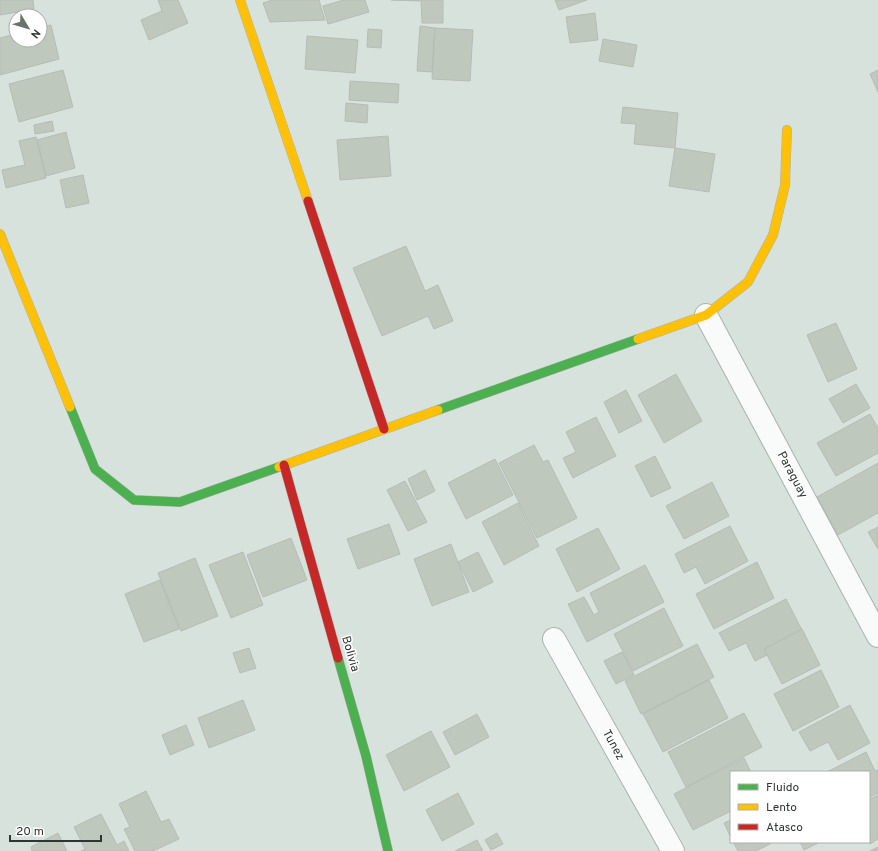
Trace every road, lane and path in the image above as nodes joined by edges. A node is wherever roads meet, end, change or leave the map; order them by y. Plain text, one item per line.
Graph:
1 (240, 0) edge
2 (787, 130) dead end
3 (0, 234) edge
4 (706, 315) junction
5 (384, 429) junction
6 (284, 465) junction
7 (878, 636) edge
8 (554, 639) dead end
9 (388, 851) edge
10 (673, 851) edge

1 - 5 street
2 - 4 street
3 - 6 street
4 - 5 street
4 - 7 street, Paraguay
5 - 6 street
6 - 9 street, Bolivia
8 - 10 street, Tunez

